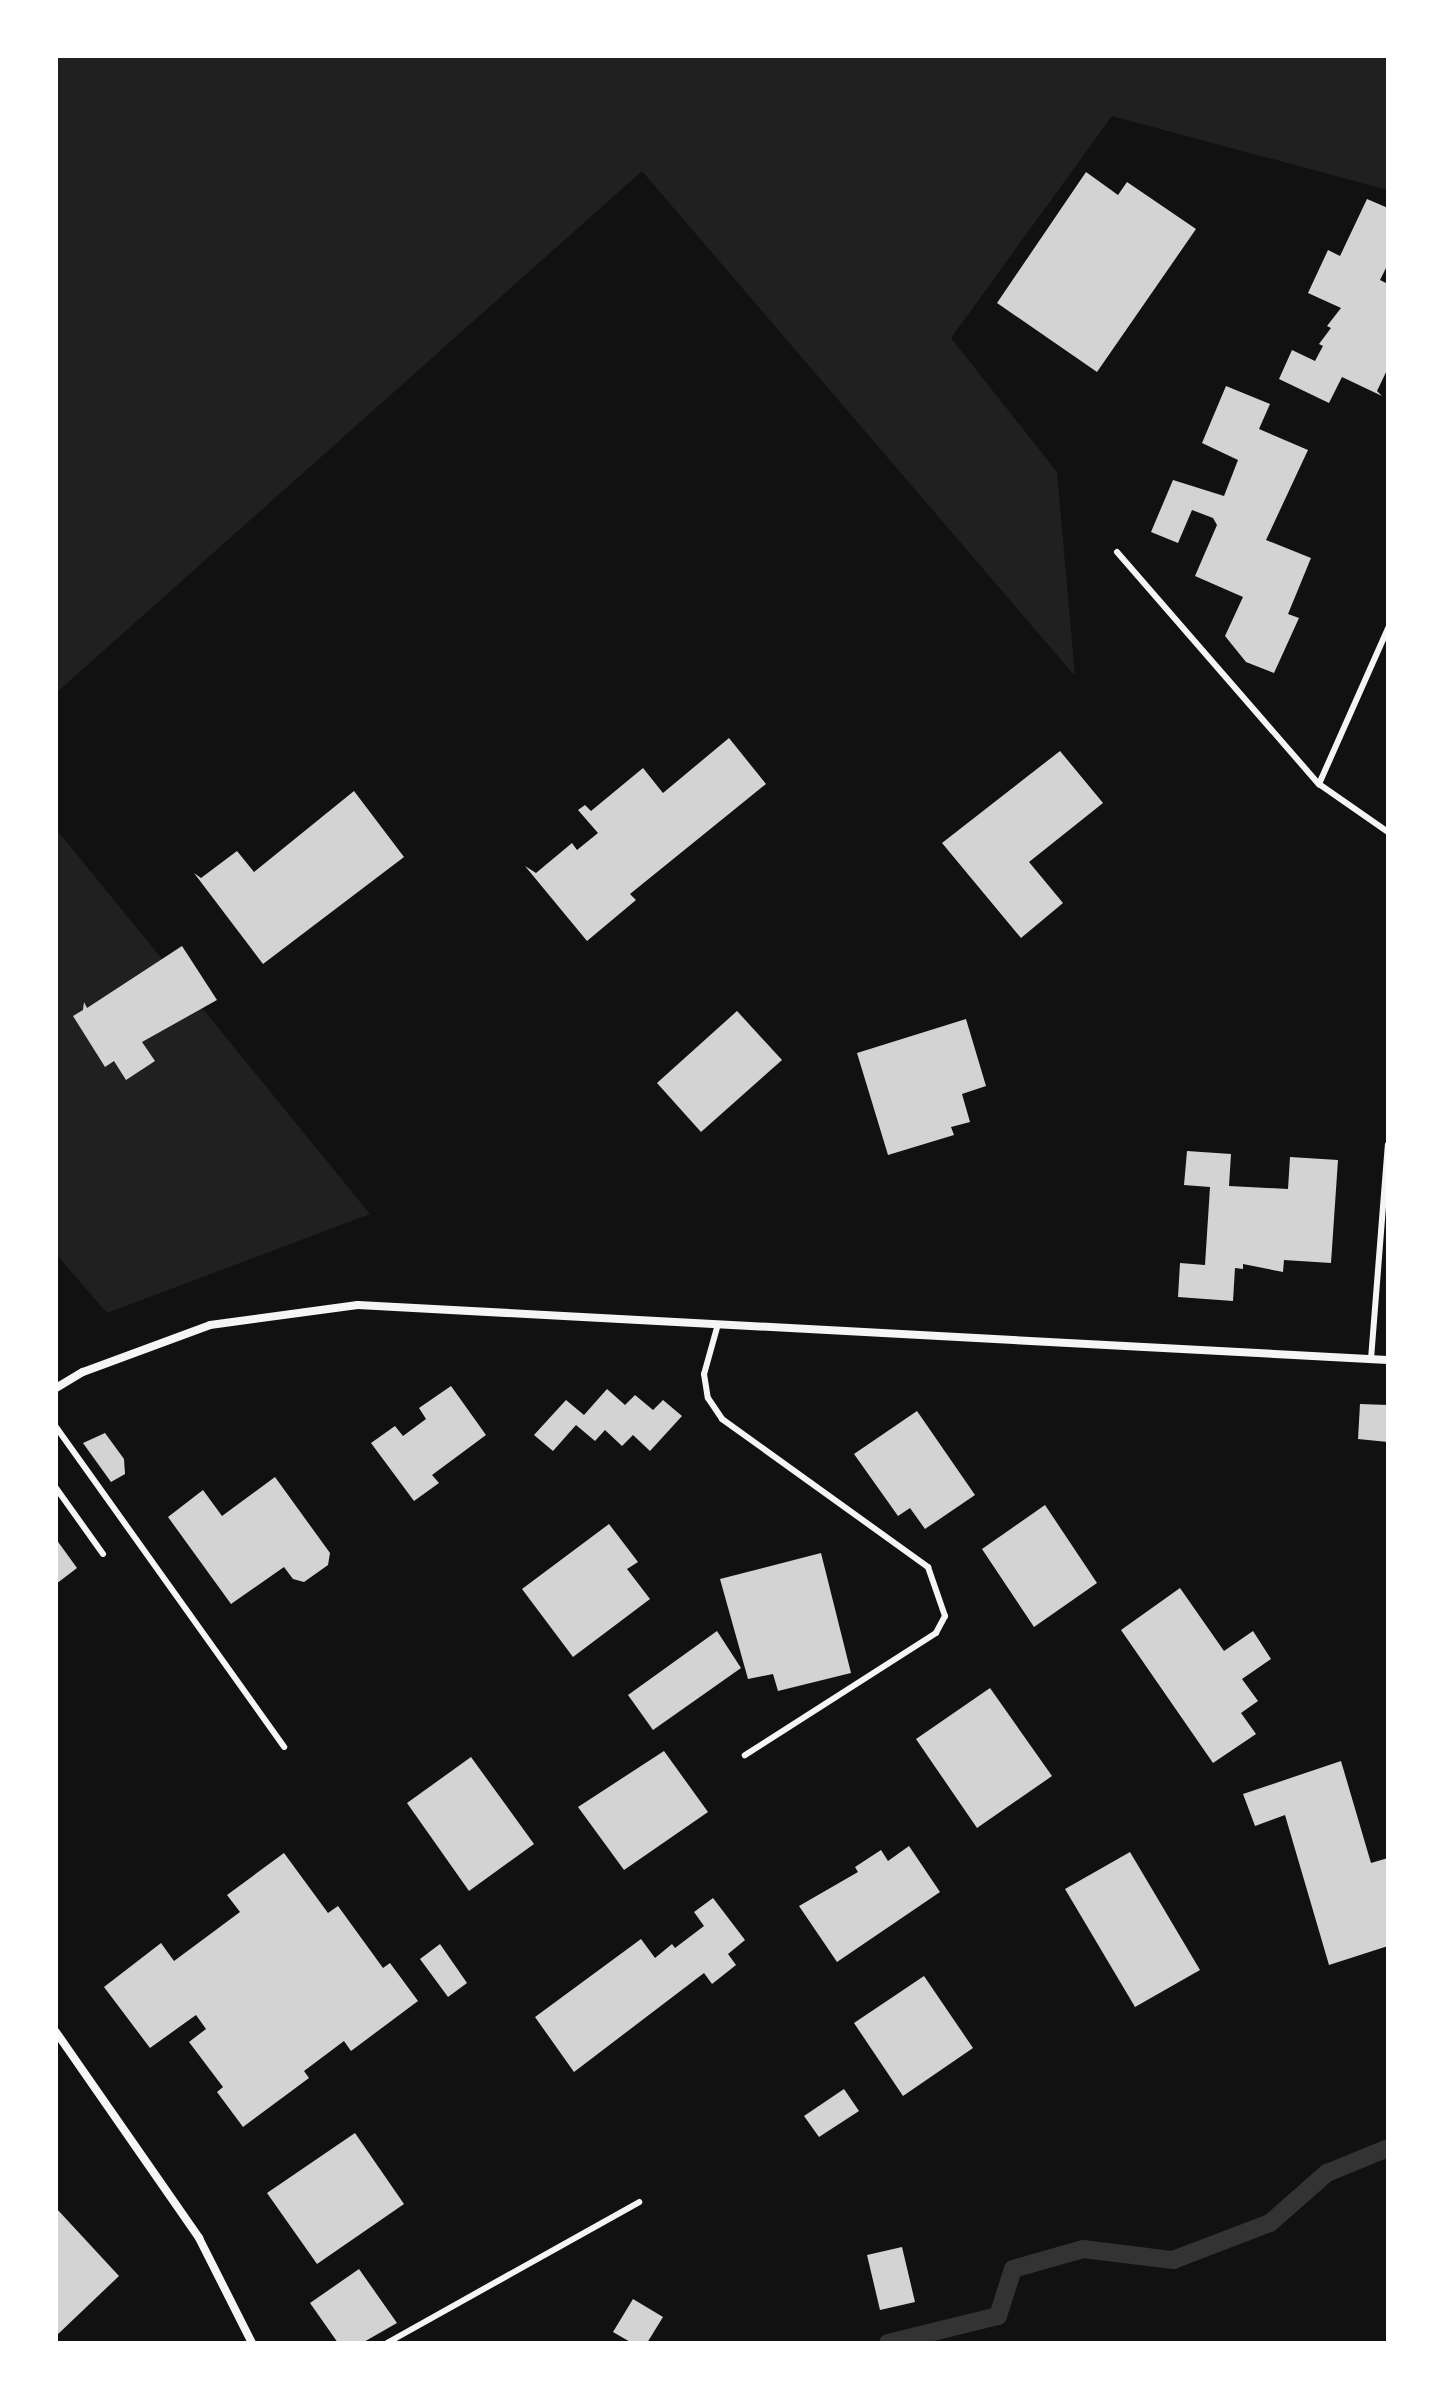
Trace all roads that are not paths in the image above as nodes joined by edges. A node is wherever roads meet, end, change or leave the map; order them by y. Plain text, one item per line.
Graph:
1 (1117, 552) dead end
2 (1388, 628) edge
3 (1319, 784) junction
4 (1388, 832) edge
5 (1388, 1145) edge
6 (718, 1324) junction
7 (1371, 1359) junction
8 (1388, 1360) edge
9 (56, 1388) edge
10 (56, 1427) edge
11 (56, 1488) edge
12 (103, 1554) dead end
13 (284, 1747) dead end
14 (745, 1755) dead end
15 (56, 2032) edge
16 (639, 2202) dead end
17 (252, 2343) edge
18 (387, 2343) edge

1 - 3 lane
2 - 3 lane
3 - 4 lane
5 - 7 lane
6 - 7 street
6 - 9 street
6 - 14 lane
7 - 8 street
10 - 13 lane
11 - 12 lane
15 - 17 street
16 - 18 lane

